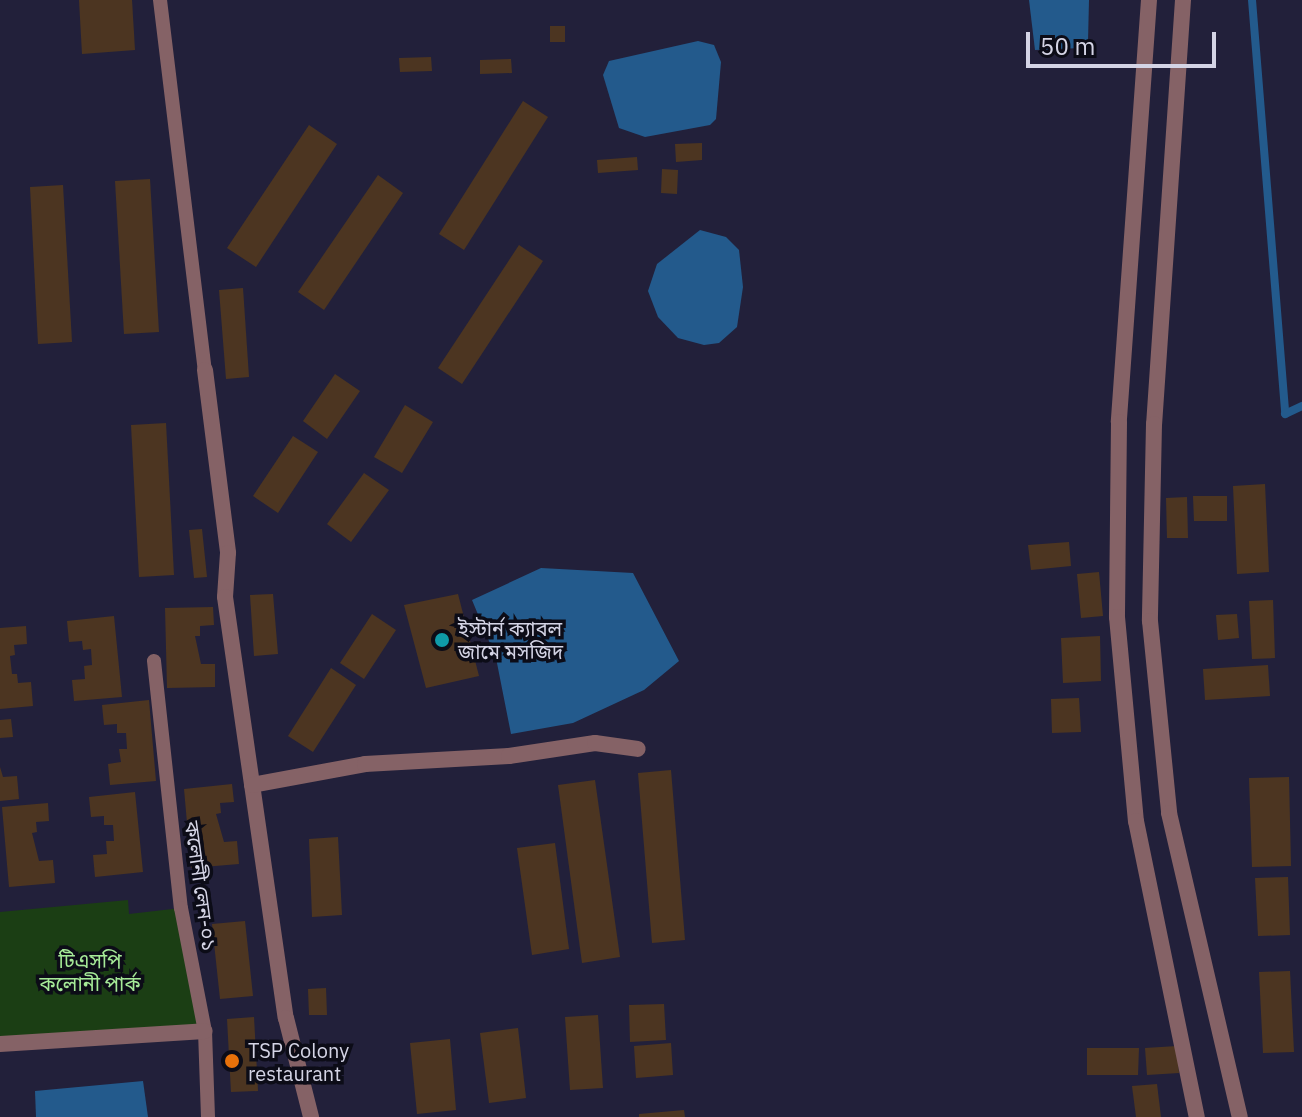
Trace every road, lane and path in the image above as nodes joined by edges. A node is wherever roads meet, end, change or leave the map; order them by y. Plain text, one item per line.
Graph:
1 (160, 0) edge
2 (1149, 0) edge
3 (1183, 0) edge
4 (205, 370) joint
5 (154, 661) dead end
6 (638, 749) dead end
7 (252, 785) junction
8 (205, 1031) junction
9 (0, 1044) edge
10 (208, 1117) edge
11 (311, 1117) edge
12 (1197, 1117) edge
13 (1240, 1117) edge

1 - 4 lane
2 - 12 street
3 - 13 street
4 - 7 street
5 - 8 lane, কলোনী লেন-০১
6 - 7 street
7 - 11 street
8 - 9 street
8 - 10 lane, কলোনী লেন-০১

